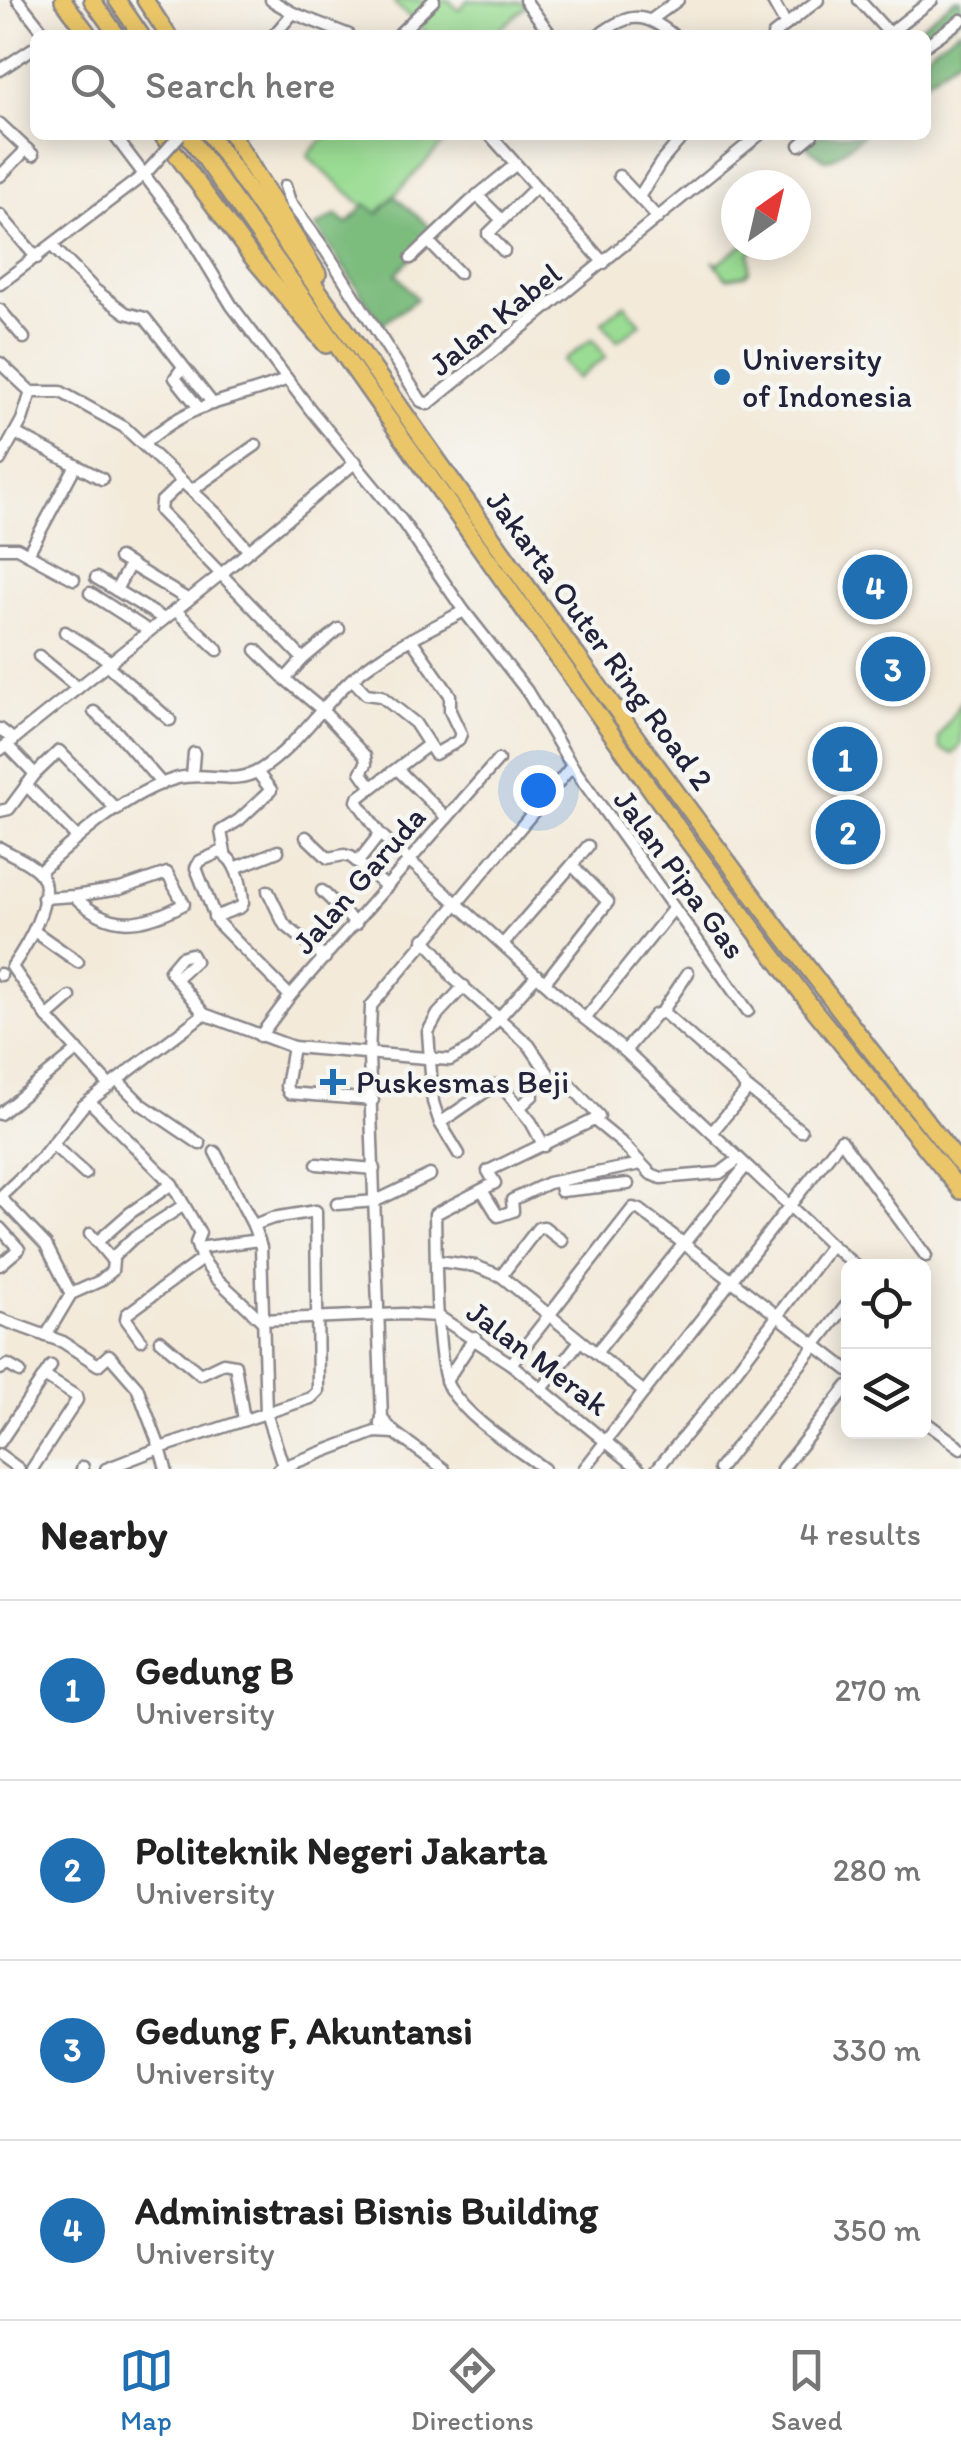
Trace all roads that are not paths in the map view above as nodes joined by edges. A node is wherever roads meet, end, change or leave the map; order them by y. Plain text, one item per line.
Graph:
1 (18, 0) edge
2 (63, 0) edge
3 (92, 0) edge
4 (116, 0) edge
5 (145, 0) edge
6 (271, 0) edge
7 (434, 0) edge
8 (525, 0) edge
9 (678, 0) edge
10 (772, 0) edge
11 (818, 0) edge
12 (860, 0) edge
13 (932, 0) edge
14 (293, 14) junction
15 (651, 20) junction
16 (961, 20) edge
17 (786, 24) junction
18 (42, 30) edge
19 (84, 30) edge
20 (113, 30) edge
21 (137, 30) edge
22 (165, 30) edge
23 (279, 30) edge
24 (336, 30) edge
25 (403, 30) edge
26 (547, 30) edge
27 (606, 30) edge
28 (666, 30) edge
29 (779, 30) edge
30 (885, 30) edge
31 (893, 30) edge
32 (931, 41) edge
33 (30, 50) edge
34 (0, 70) edge
35 (0, 124) edge
36 (118, 140) edge
37 (166, 140) edge
38 (178, 140) edge
39 (188, 140) edge
40 (213, 140) edge
41 (235, 140) edge
42 (494, 140) edge
43 (680, 140) edge
44 (752, 140) edge
45 (806, 140) edge
46 (800, 145) dead end
47 (514, 165) junction
48 (145, 174) junction
49 (0, 176) edge
50 (619, 176) dead end
51 (284, 186) dead end
52 (536, 188) junction
53 (477, 195) junction
54 (638, 197) junction
55 (0, 215) edge
56 (658, 218) junction
57 (502, 220) junction
58 (429, 242) junction
59 (52, 246) junction
60 (504, 252) dead end
61 (36, 258) junction
62 (411, 258) dead end
63 (604, 262) junction
64 (459, 273) dead end
65 (0, 284) edge
66 (0, 310) edge
67 (24, 338) dead end
68 (0, 362) edge
69 (183, 367) junction
70 (287, 379) junction
71 (31, 392) junction
72 (214, 404) junction
73 (199, 408) junction
74 (407, 431) junction
75 (15, 433) junction
76 (143, 444) junction
77 (256, 444) dead end
78 (0, 460) edge
79 (356, 462) junction
80 (76, 465) junction
81 (102, 479) dead end
82 (182, 482) junction
83 (192, 490) junction
84 (0, 548) edge
85 (249, 551) junction
86 (28, 554) junction
87 (220, 574) junction
88 (96, 578) dead end
89 (74, 579) dead end
90 (116, 590) junction
91 (90, 592) dead end
92 (188, 599) junction
93 (175, 610) junction
94 (464, 611) junction
95 (164, 619) junction
96 (339, 629) dead end
97 (149, 631) junction
98 (65, 632) dead end
99 (411, 639) junction
100 (218, 650) dead end
101 (256, 650) dead end
102 (38, 656) dead end
103 (303, 659) junction
104 (109, 663) junction
105 (352, 679) junction
106 (285, 680) junction
107 (78, 688) junction
108 (321, 709) junction
109 (94, 712) dead end
110 (170, 720) dead end
111 (0, 728) edge
112 (428, 744) junction
113 (7, 745) edge
114 (194, 753) dead end
115 (498, 760) dead end
116 (572, 766) junction
117 (397, 769) junction
118 (257, 772) junction
119 (35, 774) junction
120 (192, 776) junction
121 (162, 784) junction
122 (26, 785) junction
123 (371, 786) junction
124 (117, 810) junction
125 (0, 811) edge
126 (447, 818) junction
127 (380, 834) junction
128 (306, 837) dead end
129 (78, 838) junction
130 (588, 846) dead end
131 (0, 848) edge
132 (278, 850) dead end
133 (224, 853) junction
134 (410, 861) junction
135 (358, 862) junction
136 (572, 866) junction
137 (235, 868) junction
138 (40, 872) junction
139 (387, 887) junction
140 (268, 891) dead end
141 (322, 891) dead end
142 (74, 896) junction
143 (44, 898) junction
144 (456, 903) junction
145 (674, 908) junction
146 (214, 917) junction
147 (356, 924) junction
148 (34, 932) junction
149 (424, 940) junction
150 (503, 944) junction
151 (325, 958) junction
152 (78, 962) dead end
153 (12, 967) junction
154 (688, 973) dead end
155 (0, 975) edge
156 (173, 975) dead end
157 (541, 979) junction
158 (464, 986) junction
159 (70, 996) dead end
160 (290, 996) junction
161 (748, 1011) dead end
162 (662, 1012) junction
163 (204, 1014) junction
164 (500, 1017) junction
165 (47, 1018) junction
166 (585, 1019) junction
167 (260, 1036) junction
168 (293, 1048) junction
169 (78, 1050) junction
170 (626, 1051) junction
171 (369, 1055) junction
172 (428, 1059) junction
173 (114, 1083) junction
174 (746, 1087) junction
175 (533, 1095) dead end
176 (372, 1100) junction
177 (89, 1101) junction
178 (520, 1107) junction
179 (0, 1114) edge
180 (594, 1120) junction
181 (440, 1122) junction
182 (801, 1131) dead end
183 (712, 1132) junction
184 (52, 1144) junction
185 (200, 1144) dead end
186 (544, 1146) junction
187 (215, 1152) dead end
188 (458, 1154) dead end
189 (742, 1163) junction
190 (317, 1164) dead end
191 (641, 1164) junction
192 (961, 1165) edge
193 (622, 1168) junction
194 (374, 1169) junction
195 (85, 1174) dead end
196 (430, 1175) dead end
197 (0, 1178) edge
198 (559, 1180) junction
199 (172, 1184) junction
200 (628, 1184) junction
201 (482, 1190) junction
202 (961, 1191) edge
203 (3, 1194) edge
204 (376, 1201) junction
205 (337, 1204) dead end
206 (184, 1206) junction
207 (790, 1206) junction
208 (635, 1208) junction
209 (18, 1217) junction
210 (253, 1225) junction
211 (2, 1227) edge
212 (259, 1240) junction
213 (562, 1241) dead end
214 (684, 1241) junction
215 (831, 1245) junction
216 (200, 1254) junction
217 (926, 1256) dead end
218 (112, 1259) junction
219 (848, 1259) edge
220 (438, 1260) junction
221 (0, 1265) edge
222 (500, 1276) junction
223 (732, 1282) junction
224 (72, 1294) junction
225 (841, 1312) edge
226 (380, 1314) junction
227 (547, 1315) junction
228 (438, 1316) junction
229 (776, 1316) junction
230 (317, 1318) junction
231 (0, 1319) edge
232 (261, 1320) junction
233 (46, 1336) junction
234 (475, 1338) junction
235 (580, 1341) junction
236 (815, 1346) junction
237 (596, 1354) junction
238 (511, 1364) junction
239 (841, 1365) edge
240 (0, 1369) edge
241 (20, 1372) dead end
242 (446, 1380) junction
243 (542, 1389) junction
244 (644, 1392) junction
245 (841, 1395) edge
246 (266, 1413) junction
247 (382, 1419) junction
248 (244, 1420) junction
249 (931, 1426) edge
250 (375, 1432) junction
251 (395, 1433) junction
252 (605, 1440) junction
253 (0, 1442) edge
254 (160, 1448) junction
255 (961, 1448) edge
256 (0, 1457) edge
257 (282, 1468) edge
258 (7, 1469) edge
259 (19, 1469) edge
260 (32, 1469) edge
261 (106, 1469) edge
262 (166, 1469) edge
263 (444, 1469) edge
264 (544, 1469) edge
265 (584, 1469) edge
266 (639, 1469) edge
267 (657, 1469) edge
268 (720, 1469) edge
269 (782, 1469) edge

1 - 18 street
2 - 19 highway
3 - 20 highway
4 - 21 highway
5 - 22 highway
6 - 14 street
7 - 25 street
8 - 26 street
9 - 15 street
10 - 17 street
11 - 17 street
12 - 30 street
13 - 31 street
14 - 23 street
14 - 24 street
15 - 27 street
15 - 28 street
16 - 32 street
17 - 29 street
33 - 34 street
35 - 49 street
36 - 48 street
37 - 74 highway
38 - 48 street, bridge
39 - 74 highway, Jakarta Outer Ring Road 2
40 - 74 highway, Jakarta Outer Ring Road 2
41 - 74 highway
42 - 47 street
43 - 54 street
44 - 56 street, Jalan Kabel
45 - 46 street
47 - 52 street
47 - 53 street
48 - 59 street
48 - 70 street
50 - 54 street
51 - 63 street, Jalan Kabel
52 - 57 street
52 - 63 street
53 - 57 street
53 - 58 street
54 - 56 street
55 - 61 street
56 - 63 street, Jalan Kabel
57 - 60 street
58 - 62 street
58 - 64 street
59 - 61 street
59 - 69 street
61 - 65 street
66 - 67 street
68 - 71 street
69 - 72 street
69 - 73 street
70 - 72 street
70 - 79 street
71 - 75 street
71 - 76 street
72 - 73 street
73 - 76 street
74 - 192 highway, Jakarta Outer Ring Road 2
74 - 202 highway
75 - 78 street
75 - 80 street
76 - 82 street
77 - 83 street
79 - 85 street
79 - 94 street
80 - 81 street
80 - 86 street
82 - 83 street
82 - 87 street
83 - 85 street
84 - 86 street
85 - 87 street
86 - 89 street
87 - 92 street
87 - 103 street
88 - 90 street
90 - 92 street
90 - 95 street
91 - 97 street
92 - 93 street
93 - 95 street
93 - 100 street
94 - 99 street
94 - 116 street, Jalan Pipa Gas
95 - 97 street
96 - 103 street
97 - 104 street
98 - 104 street
99 - 105 street
99 - 112 street
101 - 106 street
102 - 107 street
103 - 106 street
104 - 107 street
104 - 110 street
105 - 108 street
105 - 112 street
106 - 108 street
107 - 113 street
108 - 118 street
108 - 123 street
109 - 121 street
111 - 113 street
112 - 117 street
113 - 119 street
114 - 120 street
115 - 126 street, Jalan Garuda
116 - 144 street
116 - 145 street, Jalan Pipa Gas
117 - 123 street
117 - 126 street
118 - 120 street
118 - 133 street
119 - 122 street
119 - 124 street
120 - 121 street
121 - 124 street
122 - 125 street
122 - 129 street
123 - 127 street
124 - 129 street
126 - 134 street, Jalan Garuda
127 - 134 street
127 - 135 street
128 - 135 street
129 - 138 street
130 - 136 street
131 - 138 street
132 - 137 street
133 - 137 street
133 - 146 street
134 - 139 street, Jalan Garuda
134 - 144 street
135 - 139 street
136 - 150 street
136 - 157 street
137 - 146 street
138 - 143 street
139 - 147 street, Jalan Garuda
140 - 151 street
141 - 147 street
142 - 142 street
142 - 143 street
143 - 148 street
144 - 149 street
144 - 150 street
145 - 161 street, Jalan Pipa Gas
145 - 166 street
146 - 160 street
147 - 151 street, Jalan Garuda
148 - 152 street
148 - 153 street
149 - 158 street
149 - 171 street
150 - 157 street
151 - 160 street, Jalan Garuda
153 - 155 street
153 - 165 street
154 - 162 street
156 - 163 street
157 - 164 street
157 - 166 street
158 - 164 street
158 - 172 street
159 - 165 street
160 - 167 street, Jalan Garuda
162 - 170 street
162 - 174 street
163 - 167 street
163 - 173 street
164 - 172 street
164 - 180 street
165 - 169 street
166 - 170 street
167 - 168 street
168 - 171 street
168 - 176 street
169 - 173 street
169 - 179 street
170 - 183 street
171 - 172 street
171 - 176 street
172 - 181 street
173 - 177 street
173 - 185 street
174 - 182 street
174 - 183 street
175 - 178 street
176 - 194 street
177 - 184 street
177 - 199 street
178 - 181 street
178 - 186 street
180 - 186 street
180 - 191 street
181 - 188 street
183 - 189 street
184 - 195 street
184 - 203 street
186 - 201 street
187 - 210 street
189 - 191 street
189 - 207 street
189 - 214 street
190 - 194 street
191 - 193 street
193 - 198 street
193 - 200 street
194 - 204 street
196 - 204 street
197 - 203 street
198 - 200 street
198 - 201 street
199 - 206 street
199 - 218 street
200 - 208 street
201 - 220 street
203 - 209 street
204 - 205 street
204 - 226 street
206 - 216 street
206 - 218 street
207 - 215 street
207 - 217 street
207 - 223 street
208 - 214 street
208 - 227 street
209 - 211 street
209 - 224 street
210 - 212 street
210 - 230 street
211 - 221 street
212 - 216 street
212 - 232 street
213 - 222 street
214 - 223 street
214 - 237 street
215 - 219 street
215 - 229 street
216 - 232 street
216 - 248 street
218 - 224 street
220 - 222 street
220 - 228 street
222 - 227 street
223 - 229 street
223 - 244 street
224 - 233 street
225 - 236 street
226 - 228 street, Jalan Merak
226 - 230 street, Jalan Merak
226 - 247 street
227 - 235 street
227 - 238 street
228 - 234 street, Jalan Merak
228 - 242 street
229 - 236 street
229 - 267 street
230 - 232 street, Jalan Merak
230 - 246 street
231 - 233 street
232 - 246 street
233 - 254 street
234 - 238 street, Jalan Merak
234 - 242 street
235 - 237 street
235 - 243 street
236 - 239 street
236 - 268 street
237 - 244 street
238 - 243 street, Jalan Merak
240 - 241 street
242 - 264 street
243 - 252 street, Jalan Merak
244 - 252 street
245 - 269 street
246 - 248 street
246 - 257 street
247 - 250 street
247 - 251 street
248 - 254 street
249 - 255 street
250 - 251 street
250 - 257 street
251 - 263 street
252 - 265 street
252 - 266 street, Jalan Merak
253 - 260 street
254 - 261 street
254 - 262 street
256 - 258 street
256 - 259 street

